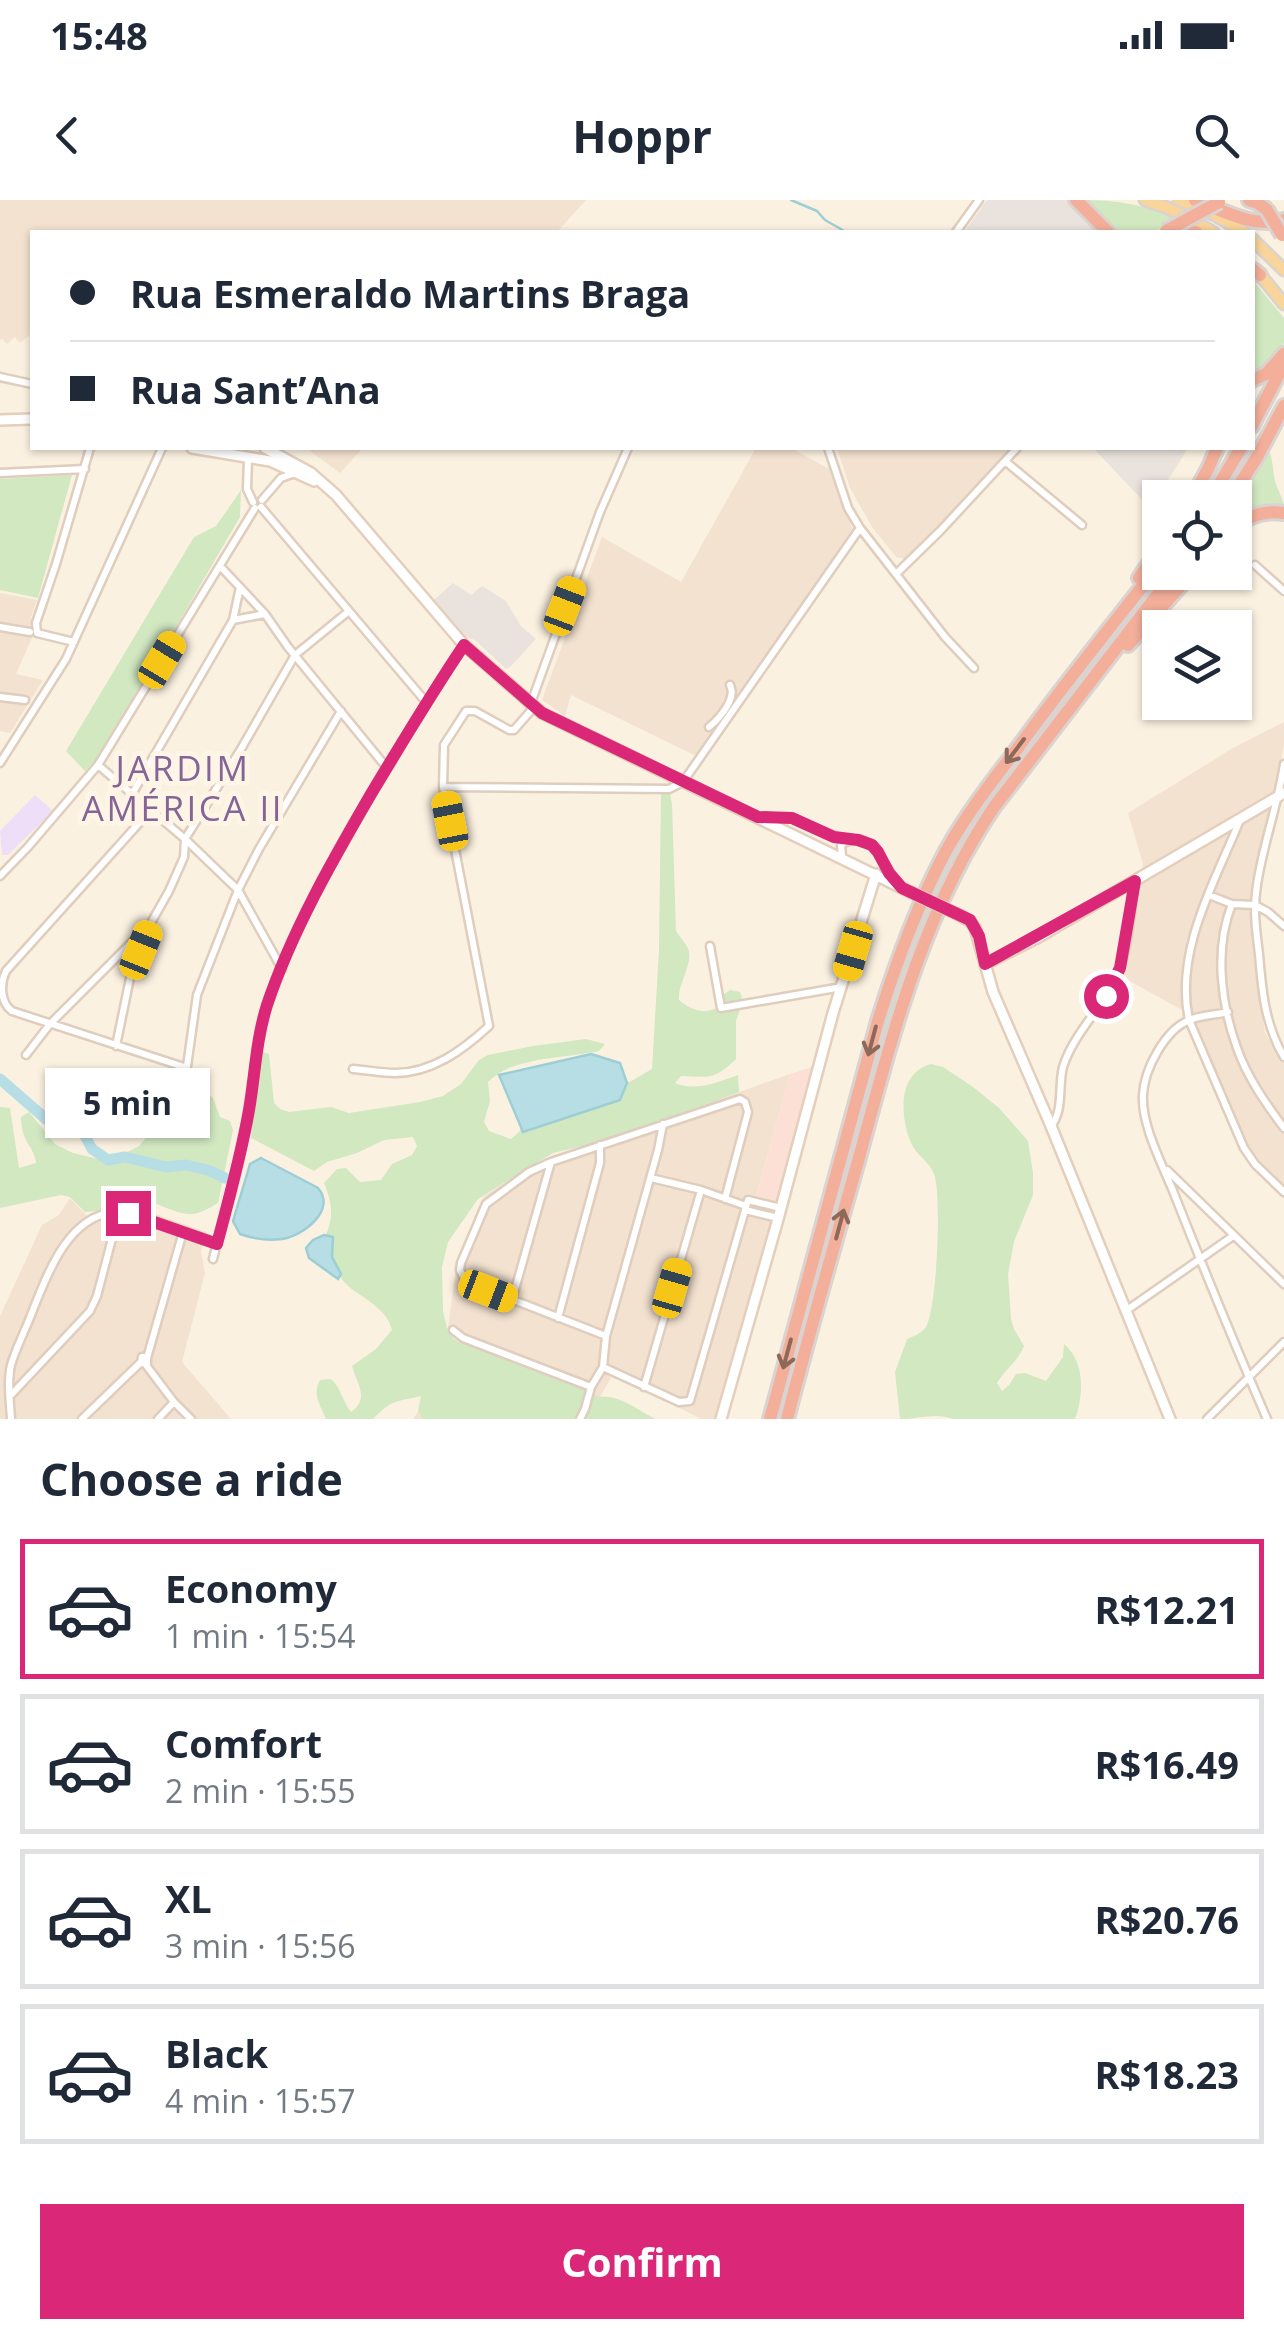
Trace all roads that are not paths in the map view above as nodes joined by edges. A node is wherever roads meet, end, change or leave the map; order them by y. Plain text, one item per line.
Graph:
1 (979, 200) edge
2 (1076, 200) edge
3 (1145, 200) edge
4 (1179, 200) edge
5 (1195, 200) edge
6 (1249, 200) edge
7 (1222, 201) edge
8 (1284, 220) edge
9 (957, 230) edge
10 (1106, 230) edge
11 (1169, 230) edge
12 (1209, 230) edge
13 (1241, 230) edge
14 (1283, 237) edge
15 (1255, 242) edge
16 (1255, 270) edge
17 (1284, 270) edge
18 (1284, 304) edge
19 (1284, 354) edge
20 (1284, 364) edge
21 (0, 376) edge
22 (1255, 379) edge
23 (30, 384) edge
24 (1284, 406) edge
25 (30, 419) edge
26 (0, 420) edge
27 (1255, 420) edge
28 (90, 450) edge
29 (161, 450) edge
30 (252, 450) edge
31 (270, 450) edge
32 (627, 450) edge
33 (829, 450) edge
34 (1015, 450) edge
35 (1207, 450) edge
36 (1215, 450) edge
37 (1240, 450) edge
38 (238, 452) edge
39 (279, 454) junction
40 (248, 458) junction
41 (1005, 462) junction
42 (283, 466) junction
43 (85, 469) junction
44 (0, 472) edge
45 (296, 472) junction
46 (281, 478) junction
47 (1196, 480) edge
48 (1199, 480) edge
49 (1222, 480) edge
50 (1242, 480) edge
51 (326, 486) junction
52 (258, 504) junction
53 (1284, 513) edge
54 (1252, 517) edge
55 (1082, 524) dead end
56 (860, 528) junction
57 (1256, 565) dead end
58 (220, 566) junction
59 (1142, 573) edge
60 (896, 574) junction
61 (241, 586) junction
62 (1142, 587) edge
63 (1160, 590) edge
64 (1177, 590) edge
65 (1284, 591) edge
66 (349, 611) junction
67 (265, 614) junction
68 (233, 620) junction
69 (0, 627) edge
70 (33, 632) junction
71 (74, 642) junction
72 (464, 645) junction
73 (295, 656) junction
74 (974, 668) dead end
75 (730, 685) dead end
76 (0, 696) edge
77 (25, 700) dead end
78 (426, 702) junction
79 (1050, 704) junction
80 (532, 705) junction
81 (341, 711) junction
82 (1066, 713) junction
83 (708, 727) dead end
84 (0, 762) edge
85 (1284, 764) edge
86 (98, 766) junction
87 (387, 768) junction
88 (683, 782) junction
89 (443, 787) junction
90 (132, 794) junction
91 (1282, 794) edge
92 (150, 811) junction
93 (758, 817) junction
94 (1240, 818) junction
95 (185, 839) junction
96 (849, 840) junction
97 (881, 856) junction
98 (842, 857) junction
99 (863, 868) junction
100 (2, 869) edge
101 (876, 874) junction
102 (1135, 881) junction
103 (904, 888) junction
104 (238, 890) junction
105 (1209, 895) junction
106 (1232, 904) junction
107 (1255, 905) junction
108 (152, 921) junction
109 (1284, 926) edge
110 (710, 946) dead end
111 (985, 964) junction
112 (282, 969) junction
113 (842, 987) junction
114 (1228, 1012) junction
115 (1189, 1020) junction
116 (50, 1024) junction
117 (116, 1046) junction
118 (26, 1055) dead end
119 (1284, 1058) edge
120 (187, 1068) junction
121 (354, 1069) dead end
122 (182, 1102) dead end
123 (662, 1124) junction
124 (1051, 1126) junction
125 (1284, 1128) edge
126 (600, 1145) junction
127 (551, 1162) junction
128 (1163, 1166) junction
129 (650, 1178) junction
130 (1185, 1186) junction
131 (1172, 1189) junction
132 (700, 1190) junction
133 (1284, 1192) edge
134 (725, 1199) junction
135 (746, 1206) junction
136 (119, 1212) junction
137 (780, 1214) junction
138 (183, 1232) junction
139 (1234, 1236) junction
140 (217, 1244) junction
141 (213, 1259) dead end
142 (1200, 1259) junction
143 (1284, 1284) edge
144 (512, 1300) junction
145 (1127, 1310) junction
146 (558, 1318) junction
147 (454, 1330) dead end
148 (606, 1336) junction
149 (1284, 1342) edge
150 (144, 1362) junction
151 (603, 1367) junction
152 (1249, 1378) junction
153 (591, 1386) junction
154 (644, 1387) junction
155 (10, 1396) junction
156 (174, 1402) junction
157 (11, 1419) edge
158 (82, 1419) edge
159 (158, 1419) edge
160 (191, 1419) edge
161 (580, 1419) edge
162 (721, 1419) edge
163 (770, 1419) edge
164 (787, 1419) edge
165 (1170, 1419) edge
166 (1208, 1419) edge
167 (1267, 1419) edge

1 - 9 street
2 - 10 highway
3 - 12 main road
4 - 13 main road
5 - 8 highway
6 - 14 highway, bridge
7 - 11 highway, bridge
15 - 17 main road
16 - 18 main road
19 - 22 highway
20 - 27 highway
21 - 23 street
24 - 50 highway
25 - 26 main road
28 - 43 street
29 - 71 street
30 - 40 main road
31 - 39 main road
32 - 80 street
33 - 56 street
34 - 41 street
35 - 47 highway
36 - 48 highway
37 - 49 highway
38 - 40 main road
39 - 42 main road
39 - 51 main road
40 - 42 main road
40 - 52 street
41 - 55 street
41 - 60 street
42 - 45 main road
42 - 46 street
43 - 44 street
43 - 70 street
45 - 46 street
45 - 51 main road
46 - 52 street
51 - 72 main road
52 - 58 street
52 - 66 street
53 - 54 highway
56 - 60 street
56 - 88 street
57 - 65 street
58 - 61 street
58 - 86 street
59 - 79 highway
60 - 74 street
61 - 67 street
61 - 68 street
62 - 79 highway
63 - 82 highway
64 - 82 highway
66 - 73 street
66 - 78 street
67 - 68 street
67 - 73 street
68 - 90 street
69 - 70 street
70 - 71 street
71 - 84 street
72 - 78 street
72 - 80 main road
73 - 81 street
73 - 95 street
75 - 83 street
76 - 77 street
78 - 87 street
79 -> 163 highway
80 - 88 main road
80 - 89 street
81 - 87 street
81 - 104 street
164 -> 82 highway
85 - 91 street
86 - 90 street
86 - 100 street
87 - 112 street
88 - 89 street
88 - 93 main road
89 - 121 street
90 - 92 street
91 - 94 main road
91 - 107 street
92 - 95 street
92 - 116 street
93 - 96 street
93 - 98 main road
94 - 102 main road
94 - 105 street
95 - 104 street
95 - 108 street
96 - 97 street
96 - 98 street
97 - 99 street
97 - 101 street
97 - 103 street
98 - 99 main road
99 - 101 main road
101 - 103 main road
101 - 113 main road
102 - 111 main road
102 - 124 street
103 - 111 main road, bridge
104 - 112 street
104 - 120 street
105 - 106 street
105 - 115 street
106 - 107 street
106 - 114 street
107 - 109 street
107 - 119 street
108 - 116 street
108 - 117 street
110 - 113 street
111 - 124 main road
112 - 140 street
113 - 137 main road
114 - 115 street
114 - 125 street
115 - 128 street
115 - 133 street
116 - 117 street
116 - 118 street
117 - 120 street
120 - 122 street
123 - 126 street
123 - 129 street
123 - 134 street
124 - 145 main road
126 - 127 street
126 - 146 street
127 - 144 street
127 - 144 street
128 - 130 street
128 - 131 street
129 - 132 street
129 - 148 street
130 - 131 street
130 - 139 street
131 - 142 street
132 - 134 street
132 - 154 street
134 - 135 street
135 - 137 street
135 - 154 street
136 - 138 street
136 - 155 street
136 - 155 street
137 - 162 main road
138 - 140 street
138 - 150 street
139 - 142 street
139 - 143 street
140 - 141 street
142 - 145 street
142 - 152 street
144 - 146 street
145 - 165 main road
146 - 148 street
147 - 153 street
148 - 151 street
149 - 152 street
150 - 156 street
150 - 158 street
151 - 153 street
151 - 154 street
152 - 166 street
152 - 167 street
153 - 161 street
155 - 157 street
156 - 159 street
156 - 160 street

